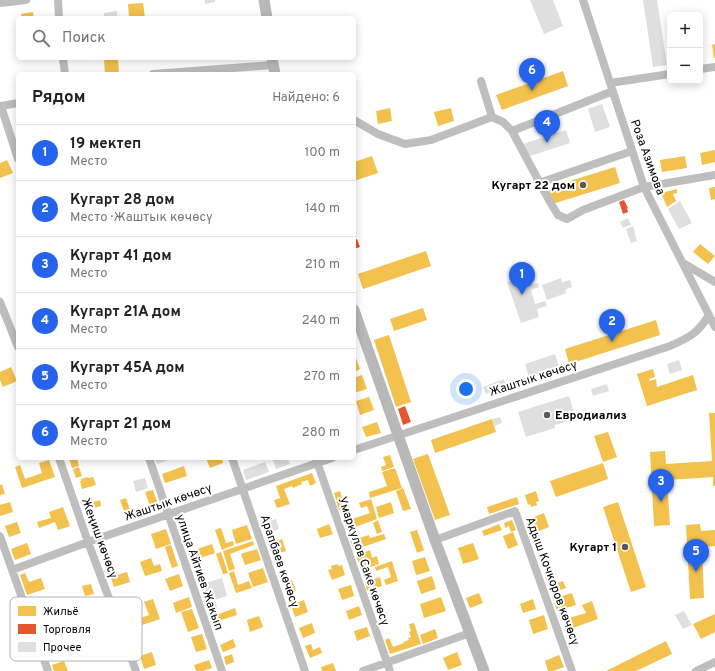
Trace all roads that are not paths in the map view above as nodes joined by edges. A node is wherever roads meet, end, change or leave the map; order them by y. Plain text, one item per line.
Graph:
1 (26, 0) edge
2 (58, 0) edge
3 (264, 0) edge
4 (583, 0) edge
5 (0, 3) edge
6 (59, 16) edge
7 (267, 16) edge
8 (63, 60) edge
9 (274, 66) edge
10 (715, 67) edge
11 (703, 69) edge
12 (65, 72) edge
13 (183, 72) edge
14 (667, 75) edge
15 (481, 81) dead end
16 (611, 87) junction
17 (0, 104) edge
18 (16, 104) edge
19 (492, 117) junction
20 (356, 121) edge
21 (512, 131) junction
22 (632, 151) junction
23 (16, 153) edge
24 (715, 175) edge
25 (539, 183) junction
26 (644, 187) junction
27 (682, 262) junction
28 (715, 282) edge
29 (0, 302) edge
30 (709, 315) junction
31 (356, 319) edge
32 (715, 327) edge
33 (16, 342) edge
34 (398, 435) junction
35 (356, 449) edge
36 (60, 460) edge
37 (150, 460) edge
38 (233, 460) edge
39 (317, 461) edge
40 (243, 490) junction
41 (168, 515) junction
42 (0, 536) edge
43 (435, 540) junction
44 (88, 542) junction
45 (12, 570) junction
46 (22, 597) edge
47 (108, 597) edge
48 (470, 634) junction
49 (44, 661) edge
50 (132, 661) edge
51 (387, 662) junction
52 (715, 662) edge
53 (48, 671) edge
54 (136, 671) edge
55 (222, 671) edge
56 (305, 671) edge
57 (363, 671) edge
58 (390, 671) edge
59 (484, 671) edge
60 (572, 671) edge
61 (696, 671) edge

1 - 5 street
2 - 6 street
3 - 7 main road
4 - 16 street, Роза Азимова
8 - 12 street
9 - 13 street
10 - 11 street
14 - 16 street
15 - 19 street
16 - 21 street
16 - 22 street, Роза Азимова
17 - 18 street
17 - 23 street
19 - 20 street
19 - 21 street
21 - 25 street
22 - 25 street
22 - 26 street, Роза Азимова
24 - 26 street
25 - 26 street
26 - 27 street, Роза Азимова
27 - 28 street
27 - 30 street, Роза Азимова
29 - 33 street
30 - 32 street, Роза Азимова
30 - 34 street, Жаштык көчөсү
31 - 34 main road
34 - 35 street, Жаштык көчөсү
34 - 43 main road
36 - 44 street, Жеңиш көчөсү
37 - 41 street, улица Айтиев Жакып
38 - 40 street, Арапбаев көчөсү
39 - 40 street, Жаштык көчөсү
39 - 51 street, Умаркулов Саке көчөсү
40 - 41 street, Жаштык көчөсү
40 - 56 street, Арапбаев көчөсү
41 - 44 street, Жаштык көчөсү
41 - 55 street, улица Айтиев Жакып
42 - 45 street
43 - 48 main road
43 - 60 street, Адыш Кочкоров көчөсү
44 - 45 street, Жаштык көчөсү
44 - 47 street, Жеңиш көчөсү
45 - 46 street
48 - 51 street
48 - 59 main road
49 - 53 street
50 - 54 street, Жеңиш көчөсү
51 - 57 street
51 - 58 street, Умаркулов Саке көчөсү
52 - 61 street

